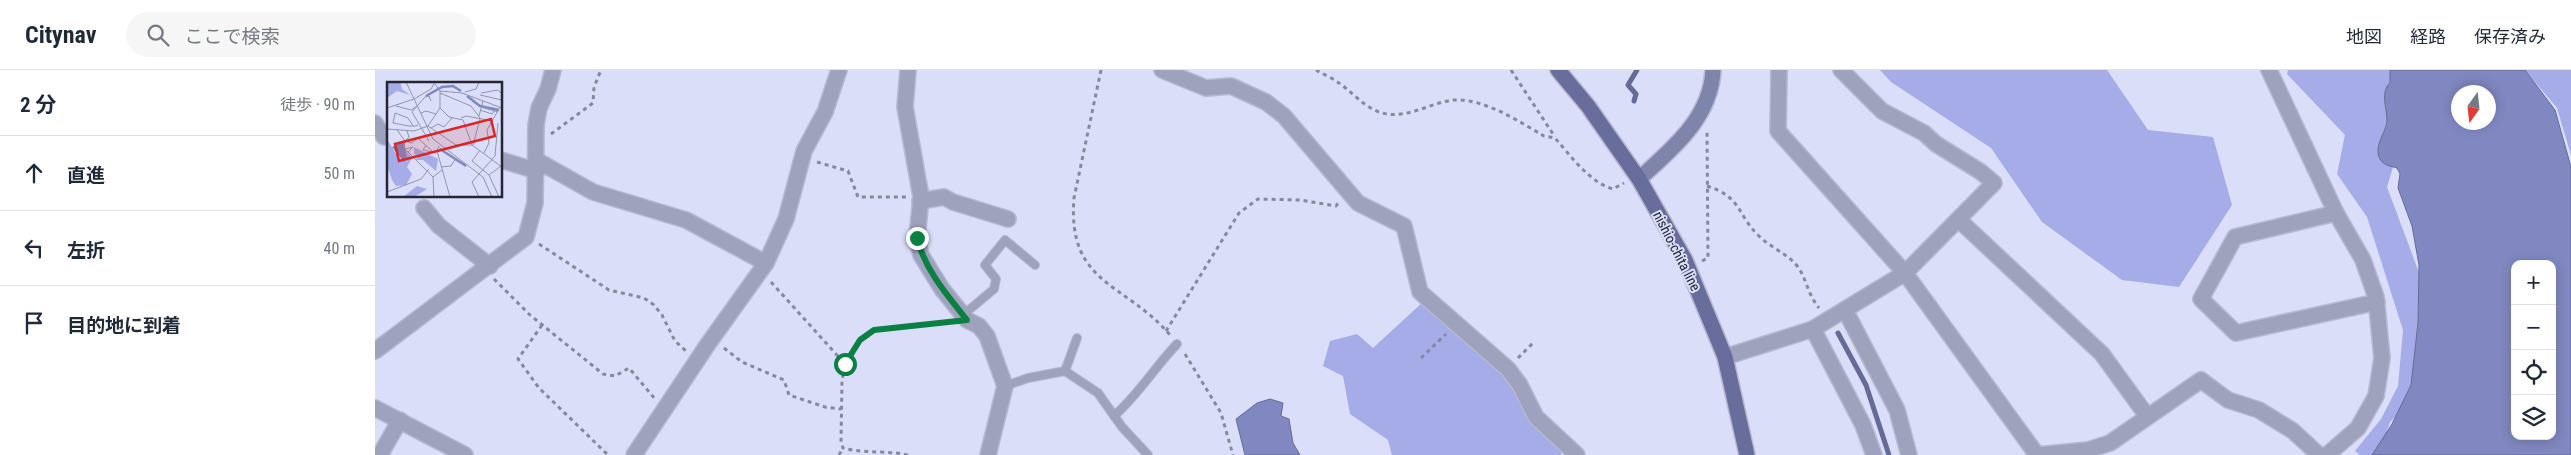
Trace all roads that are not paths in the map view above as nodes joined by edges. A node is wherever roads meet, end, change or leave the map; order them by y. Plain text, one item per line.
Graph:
1 (553, 70) edge
2 (839, 70) edge
3 (907, 70) edge
4 (1162, 70) edge
5 (1558, 70) edge
6 (1713, 70) edge
7 (1779, 70) edge
8 (1841, 70) edge
9 (2269, 70) edge
10 (375, 123) edge
11 (384, 137) dead end
12 (503, 160) edge
13 (537, 166) junction
14 (1637, 177) junction
15 (921, 199) junction
16 (424, 208) dead end
17 (2336, 212) junction
18 (1008, 219) dead end
19 (1959, 220) junction
20 (1035, 265) dead end
21 (764, 267) junction
22 (488, 268) junction
23 (1905, 273) junction
24 (2377, 302) junction
25 (965, 318) junction
26 (1829, 320) junction
27 (1077, 338) dead end
28 (1177, 344) road end
29 (375, 352) edge
30 (1725, 357) junction
31 (1065, 371) junction
32 (1005, 386) junction
33 (375, 408) edge
34 (1114, 416) junction
35 (2147, 416) junction
36 (399, 420) junction
37 (380, 455) edge
38 (465, 455) edge
39 (634, 455) edge
40 (988, 455) edge
41 (1148, 455) edge
42 (1577, 455) edge
43 (1747, 455) edge
44 (1874, 455) edge
45 (1909, 455) edge
46 (2036, 455) edge
47 (2319, 455) edge
48 (2327, 455) edge

1 - 13 street
2 - 21 street
3 - 15 street
4 - 42 street
5 - 14 main road, nishio-chita line
6 - 14 main road
7 - 23 street
8 - 19 street
9 - 17 street
10 - 11 street
12 - 13 street
13 - 21 street
13 - 22 street
14 - 30 main road, nishio-chita line
15 - 18 street
15 - 25 street
16 - 22 street
17 - 24 street
17 - 24 street
19 - 23 street
19 - 35 street
20 - 25 lane
21 - 39 street
22 - 29 street
23 - 26 street
23 - 46 street
24 - 48 street
25 - 32 street
26 - 30 street
26 - 44 street
26 - 45 street
27 - 31 lane
28 - 34 lane
30 - 43 main road, nishio-chita line
31 - 32 lane
31 - 34 lane
32 - 40 street
33 - 36 street
34 - 41 lane
35 - 46 street
35 - 47 street
36 - 37 street
36 - 38 street

